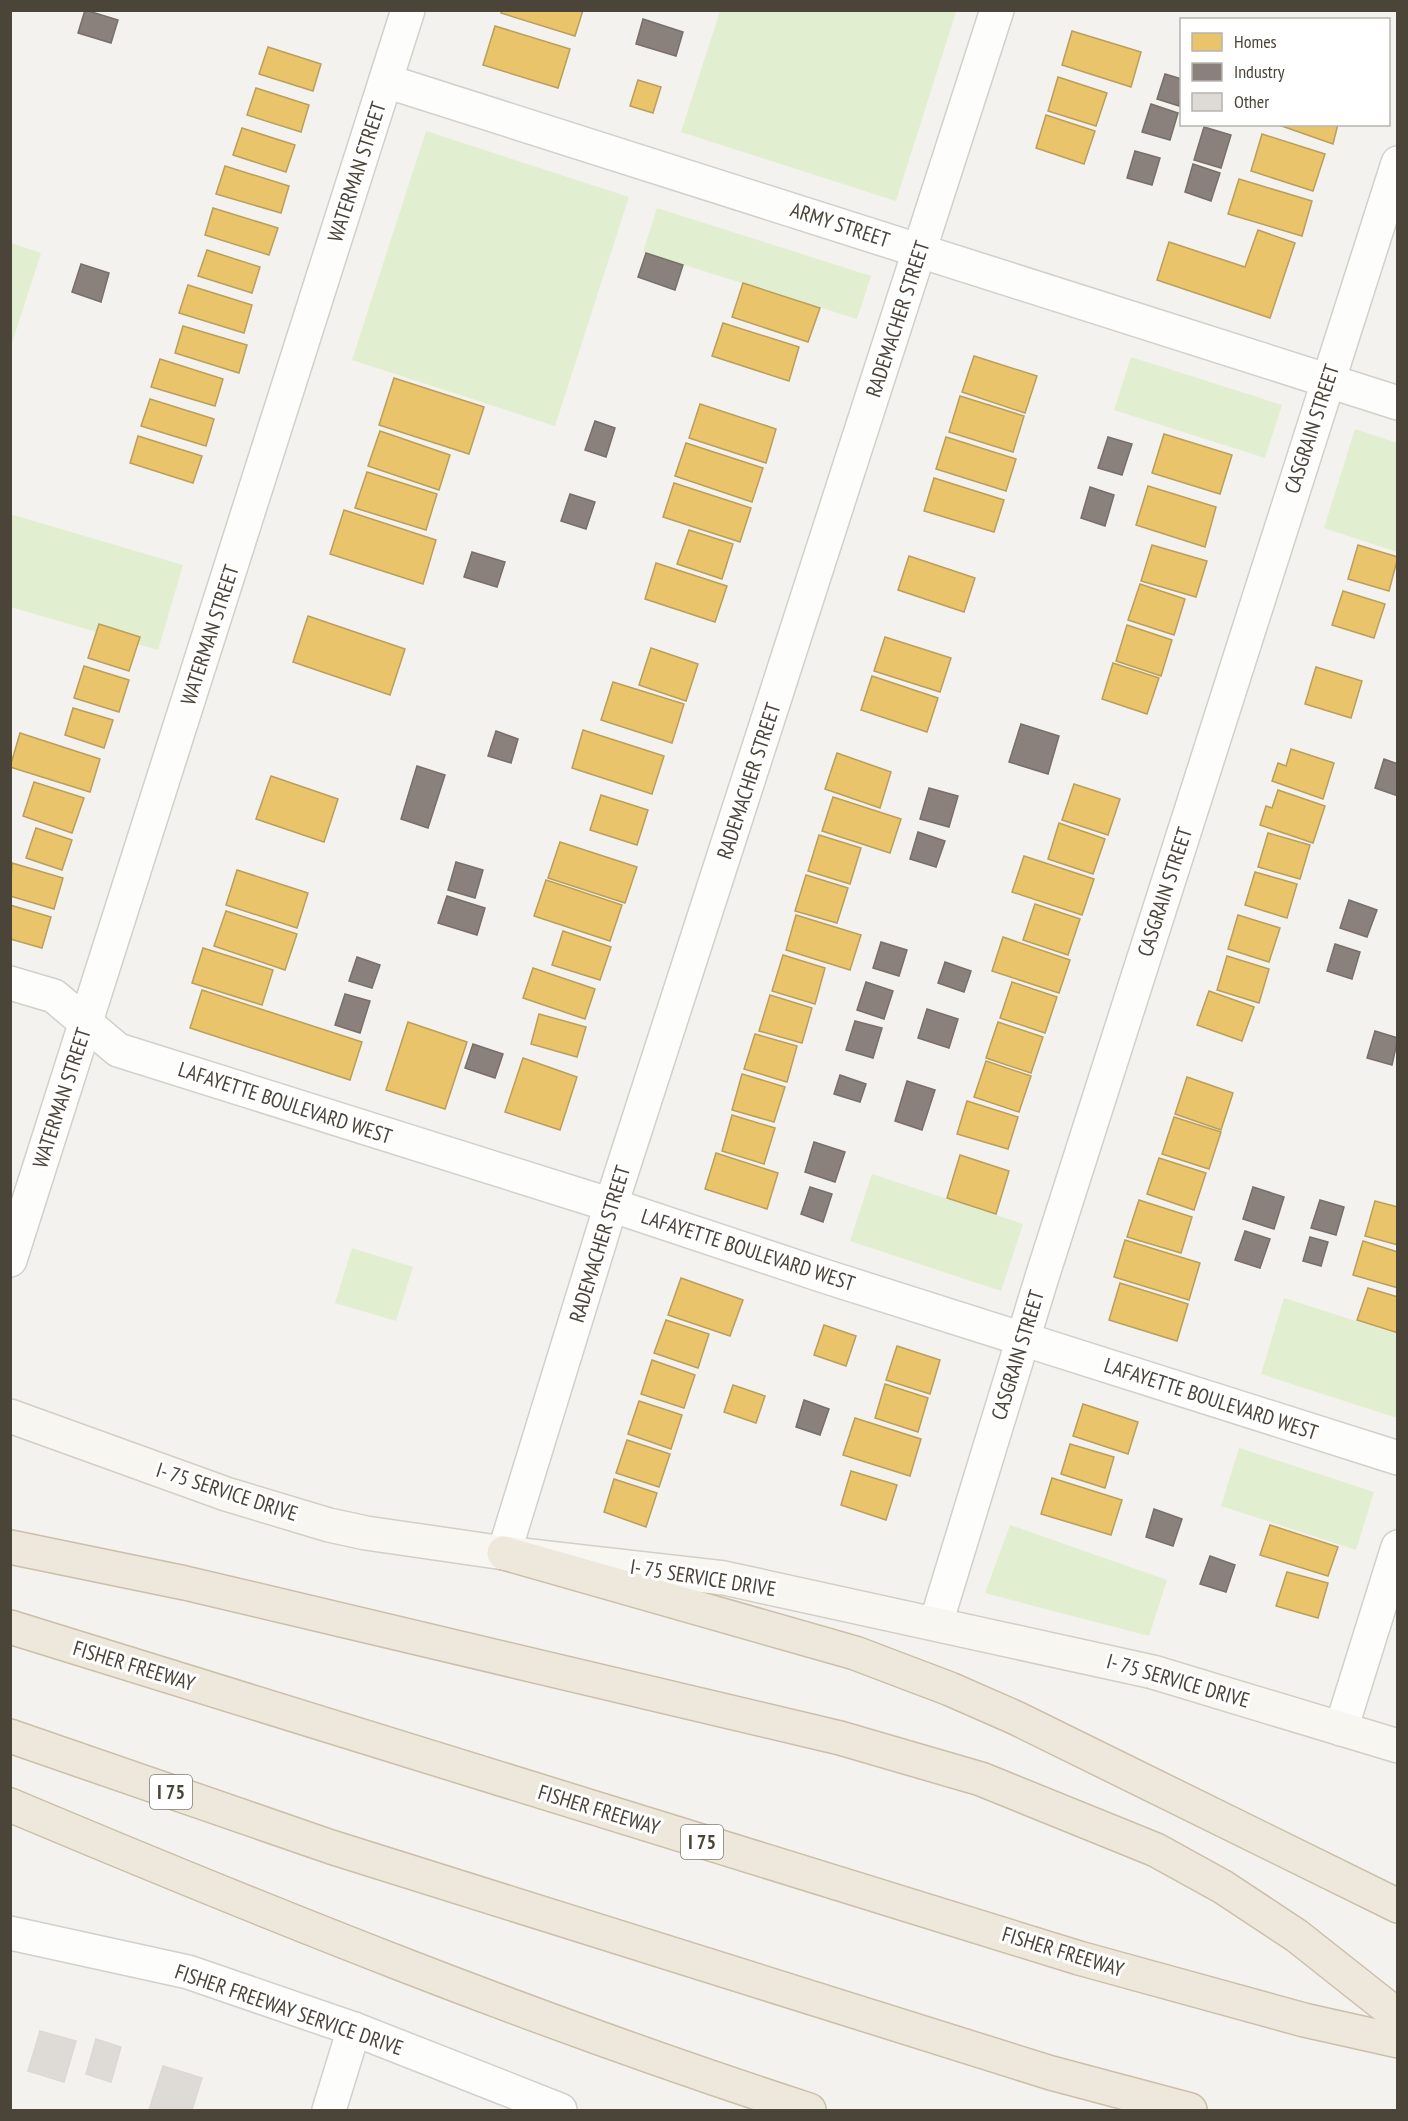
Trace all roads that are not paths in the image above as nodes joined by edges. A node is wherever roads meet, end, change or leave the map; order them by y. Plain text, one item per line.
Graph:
1 (408, 10) edge
2 (997, 10) edge
3 (386, 81) junction
4 (1398, 163) edge
5 (920, 251) junction
6 (1328, 380) junction
7 (1398, 403) edge
8 (10, 983) edge
9 (86, 1023) junction
10 (612, 1205) junction
11 (10, 1260) edge
12 (1024, 1340) junction
13 (10, 1416) edge
14 (1398, 1458) edge
15 (10, 1546) edge
16 (1398, 1547) edge
17 (504, 1553) junction
18 (936, 1623) junction
19 (10, 1627) edge
20 (1341, 1729) junction
21 (10, 1736) edge
22 (1398, 1746) edge
23 (10, 1806) edge
24 (1398, 1906) edge
25 (10, 1934) edge
26 (1398, 2016) edge
27 (354, 2029) junction
28 (1398, 2041) edge
29 (329, 2110) edge
30 (560, 2110) edge
31 (809, 2110) edge
32 (1190, 2110) edge

1 - 3 street, WATERMAN STREET
2 - 5 street, RADEMACHER STREET
3 - 5 street, ARMY STREET
3 - 9 street, WATERMAN STREET
4 - 6 street, CASGRAIN STREET
5 - 6 street, ARMY STREET
5 - 10 street, RADEMACHER STREET
6 - 7 street, ARMY STREET
6 - 12 street, CASGRAIN STREET
8 - 9 street, LAFAYETTE BOULEVARD WEST
9 - 10 street, LAFAYETTE BOULEVARD WEST
9 - 11 street, WATERMAN STREET
10 - 12 street, LAFAYETTE BOULEVARD WEST
10 - 17 street, RADEMACHER STREET
12 - 14 street, LAFAYETTE BOULEVARD WEST
12 - 18 street, CASGRAIN STREET
13 - 17 main road, I- 75 SERVICE DRIVE
15 - 26 highway
16 - 20 street
17 - 18 main road, I- 75 SERVICE DRIVE
17 - 24 highway
18 - 20 main road, I- 75 SERVICE DRIVE
19 - 28 highway, FISHER FREEWAY / I 75
20 - 22 main road, I- 75 SERVICE DRIVE
21 - 32 highway, I 75
23 - 31 highway
25 - 27 street, FISHER FREEWAY SERVICE DRIVE
27 - 29 street
27 - 30 street, FISHER FREEWAY SERVICE DRIVE

